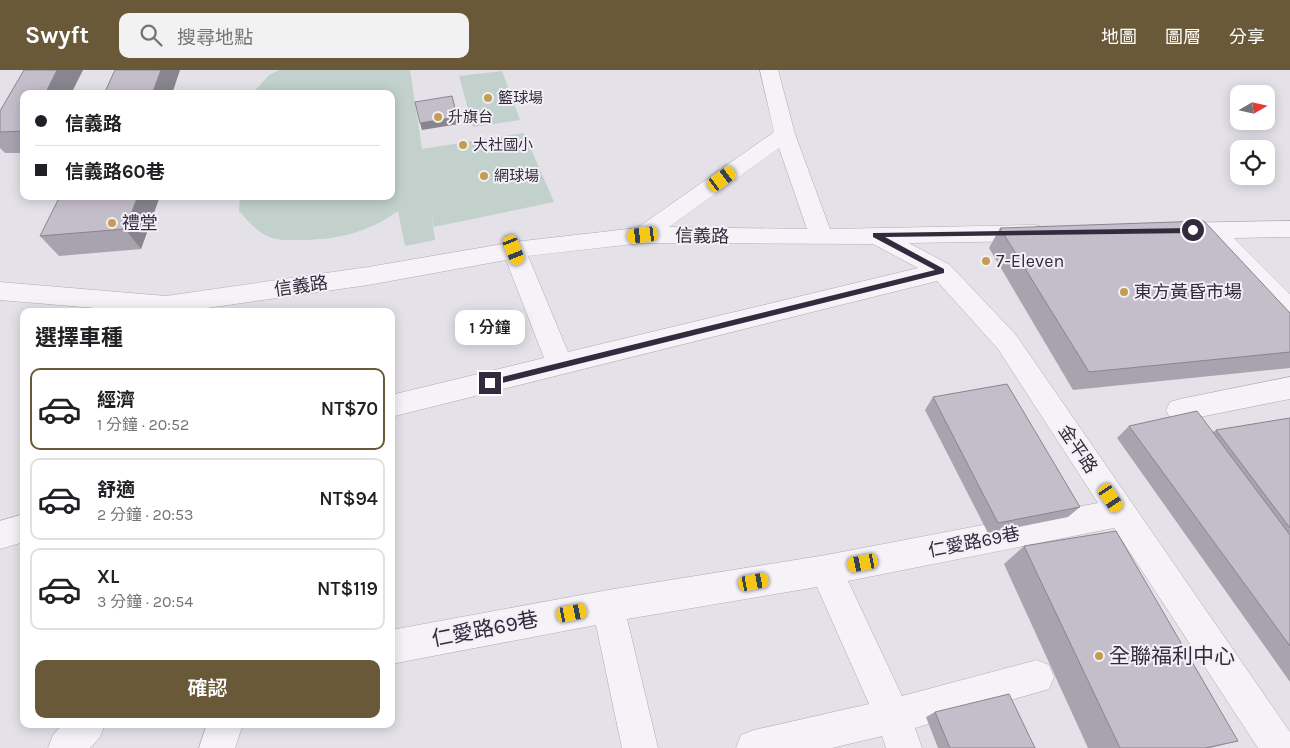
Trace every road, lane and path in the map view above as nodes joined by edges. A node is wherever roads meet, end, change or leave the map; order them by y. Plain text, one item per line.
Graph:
1 (769, 70) edge
2 (785, 134) junction
3 (1290, 229) edge
4 (1213, 230) junction
5 (1154, 231) edge
6 (1054, 232) edge
7 (643, 235) junction
8 (876, 235) junction
9 (821, 237) junction
10 (514, 250) junction
11 (942, 271) junction
12 (0, 291) edge
13 (166, 308) edge
14 (1290, 310) edge
15 (560, 366) junction
16 (1290, 388) edge
17 (395, 405) edge
18 (1180, 410) dead end
19 (1122, 513) junction
20 (20, 529) edge
21 (0, 535) edge
22 (826, 570) junction
23 (608, 606) junction
24 (395, 646) edge
25 (1037, 677) dead end
26 (84, 728) edge
27 (224, 728) edge
28 (898, 732) edge
29 (66, 748) edge
30 (217, 748) edge
31 (640, 748) edge
32 (754, 748) edge
33 (1279, 748) edge

1 - 2 street
2 - 7 street
2 - 9 street
3 - 4 street
4 - 5 street
4 - 14 street
6 - 8 street, 信義路
7 - 9 street, 信義路
7 - 10 street, 信義路
8 - 9 street, 信義路
8 - 11 street, 金平路
10 - 13 street, 信義路
10 - 15 street
11 - 15 street
11 - 19 street, 金平路
12 - 13 street, 信義路
15 - 17 street
16 - 18 street
19 - 22 street, 仁愛路69巷
19 - 33 street, 金平路
20 - 21 street
22 - 23 street, 仁愛路69巷
22 - 28 street
23 - 24 street, 仁愛路69巷
23 - 31 street
25 - 28 street
26 - 29 street
27 - 30 street
28 - 32 street

